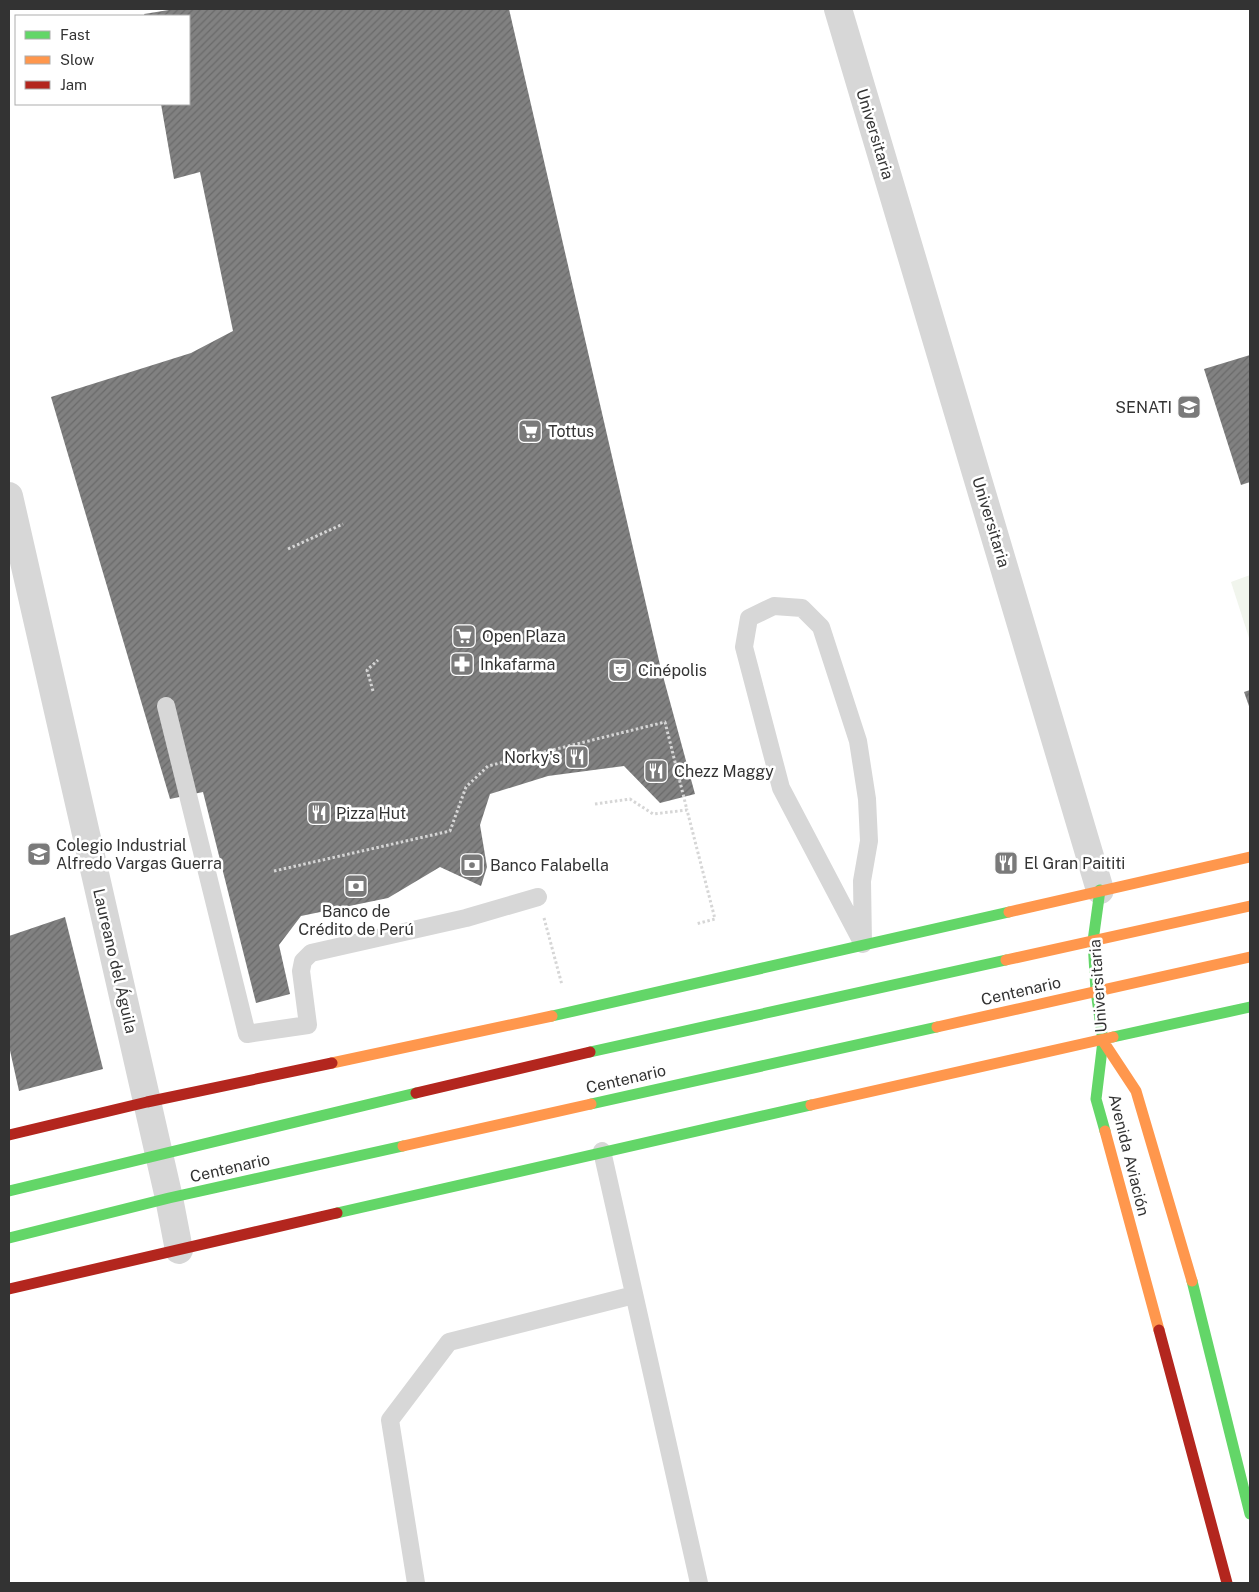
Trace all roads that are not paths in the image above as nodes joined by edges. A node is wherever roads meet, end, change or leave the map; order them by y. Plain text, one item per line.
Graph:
1 (838, 9) edge
2 (9, 496) edge
3 (166, 706) dead end
4 (1250, 857) edge
5 (1100, 890) junction
6 (538, 897) road end
7 (1250, 906) edge
8 (1093, 941) junction
9 (863, 944) junction
10 (1250, 957) edge
11 (1096, 991) junction
12 (1250, 1007) edge
13 (1103, 1041) junction
14 (147, 1102) junction
15 (9, 1135) edge
16 (602, 1151) junction
17 (159, 1154) junction
18 (9, 1191) edge
19 (169, 1198) junction
20 (9, 1238) edge
21 (179, 1250) junction
22 (9, 1289) edge
23 (634, 1295) junction
24 (1250, 1514) edge
25 (416, 1583) edge
26 (699, 1583) edge
27 (1227, 1583) edge

1 - 5 street, Universitaria
2 - 14 street, Laureano del Águila
3 - 6 lane
4 - 5 main road
5 - 8 main road, Universitaria
5 - 9 main road
7 - 8 main road, Centenario
8 - 11 main road, Universitaria
8 - 17 main road, Centenario
9 - 9 lane
9 - 14 main road
10 - 11 main road, Centenario
11 - 13 main road, Universitaria
11 - 19 main road, Centenario
12 - 13 main road
13 - 16 main road
13 - 24 main road, Avenida Aviación
13 - 27 main road, Avenida Aviación
14 - 15 main road
14 - 17 street, Laureano del Águila
16 - 21 main road
16 - 23 lane
17 - 18 main road, Centenario
17 - 19 street, Laureano del Águila
19 - 20 main road, Centenario
19 - 21 street, Laureano del Águila
21 - 22 main road
23 - 25 lane
23 - 26 lane

